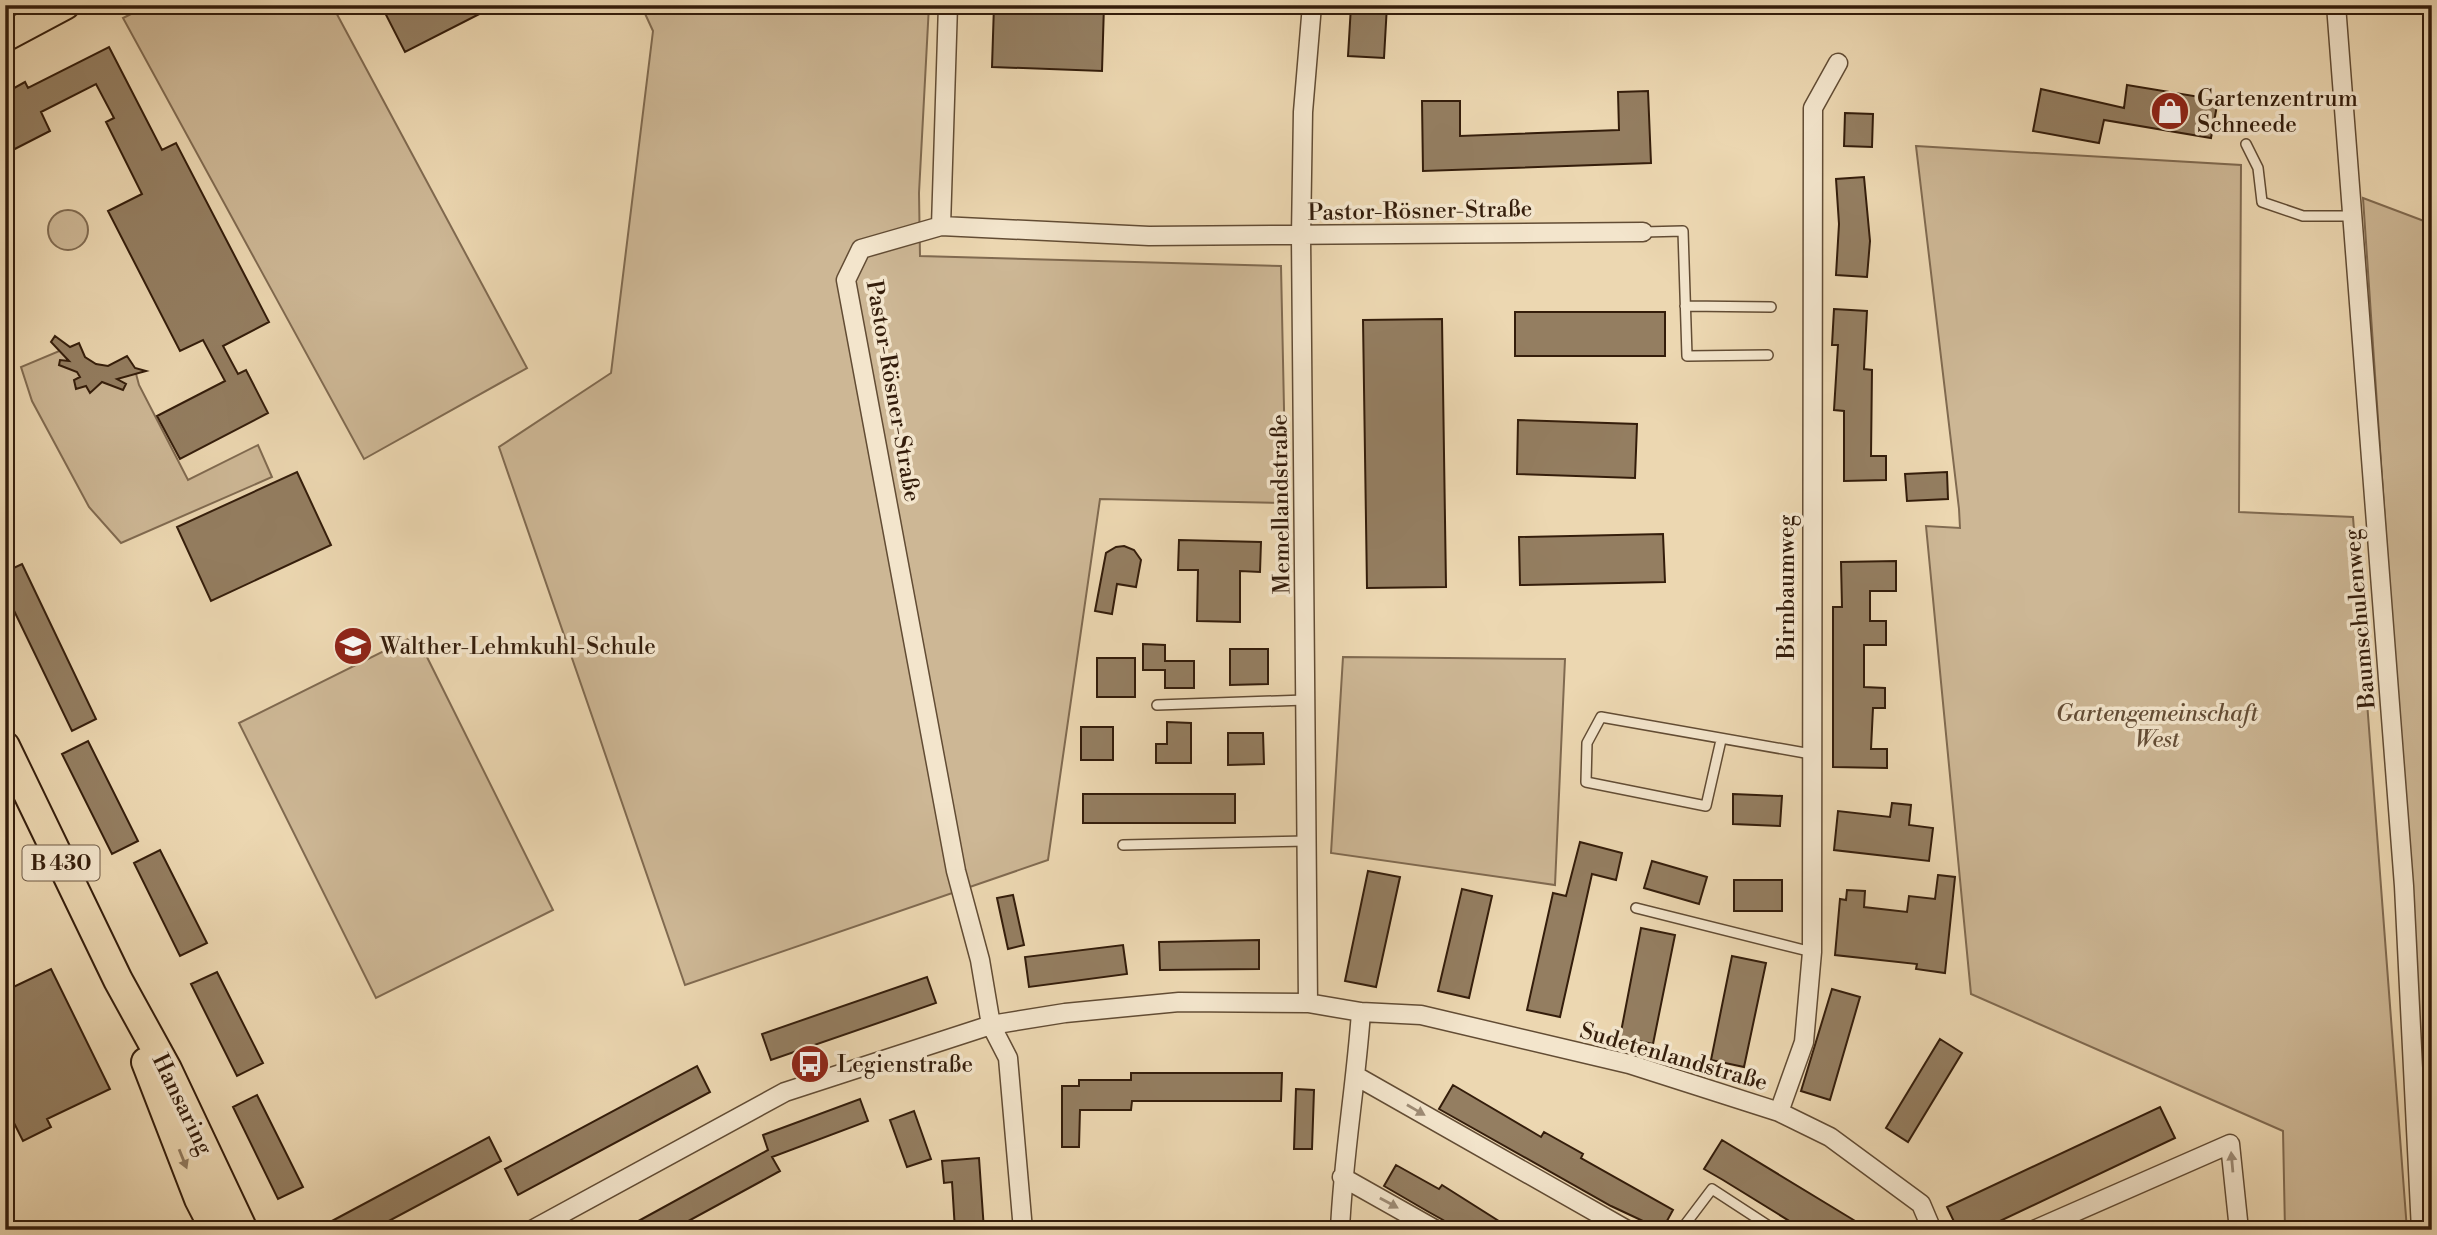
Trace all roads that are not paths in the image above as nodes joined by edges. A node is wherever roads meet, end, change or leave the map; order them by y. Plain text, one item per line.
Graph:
1 (65, 5) edge
2 (948, 5) edge
3 (1312, 5) edge
4 (2336, 5) edge
5 (5, 37) edge
6 (1839, 63) dead end
7 (2246, 144) dead end
8 (2351, 216) junction
9 (941, 226) junction
10 (1643, 232) joint
11 (1301, 236) junction
12 (1685, 306) junction
13 (1771, 307) dead end
14 (1768, 355) dead end
15 (1307, 700) junction
16 (1157, 705) dead end
17 (1721, 740) junction
18 (5, 746) edge
19 (1811, 754) junction
20 (1307, 841) junction
21 (1123, 845) dead end
22 (1636, 908) dead end
23 (1812, 952) junction
24 (118, 980) junction
25 (1308, 1003) junction
26 (1361, 1012) junction
27 (991, 1025) junction
28 (1356, 1076) junction
29 (1779, 1112) junction
30 (1342, 1177) junction
31 (215, 1230) edge
32 (243, 1230) edge
33 (532, 1230) edge
34 (1023, 1230) edge
35 (1340, 1230) edge
36 (1436, 1230) edge
37 (1627, 1230) edge
38 (1681, 1230) edge
39 (1775, 1230) edge
40 (1932, 1230) edge
41 (2034, 1230) edge
42 (2239, 1230) edge
43 (2421, 1230) edge

1 - 5 main road
2 - 9 street
3 - 11 street, Memellandstraße
4 - 8 street, Baumschulenweg
6 - 19 street, Birnbaumweg
7 - 8 lane
8 - 43 street, Baumschulenweg
9 - 11 street, Pastor-Rösner-Straße
9 - 27 street, Pastor-Rösner-Straße
10 - 11 street, Pastor-Rösner-Straße
10 - 12 lane
11 - 15 street, Memellandstraße
12 - 13 lane
12 - 14 lane
15 - 16 lane
15 - 20 street, Memellandstraße
17 - 17 lane
17 - 19 lane
18 - 24 main road, Hansaring / B 430
19 - 23 street, Birnbaumweg
20 - 21 lane
20 - 25 street, Memellandstraße
22 - 23 lane
23 - 29 street, Birnbaumweg
24 -> 31 main road, Hansaring / B 430
24 - 32 main road, Hansaring / B 430
25 - 26 street, Sudetenlandstraße
25 - 27 street
26 - 28 street
26 - 29 street, Sudetenlandstraße
27 - 33 street
27 - 34 street, Pastor-Rösner-Straße
28 - 30 street
28 -> 37 street
29 - 40 street, Sudetenlandstraße
30 - 35 street
30 -> 36 street
38 - 39 lane
42 -> 41 street

